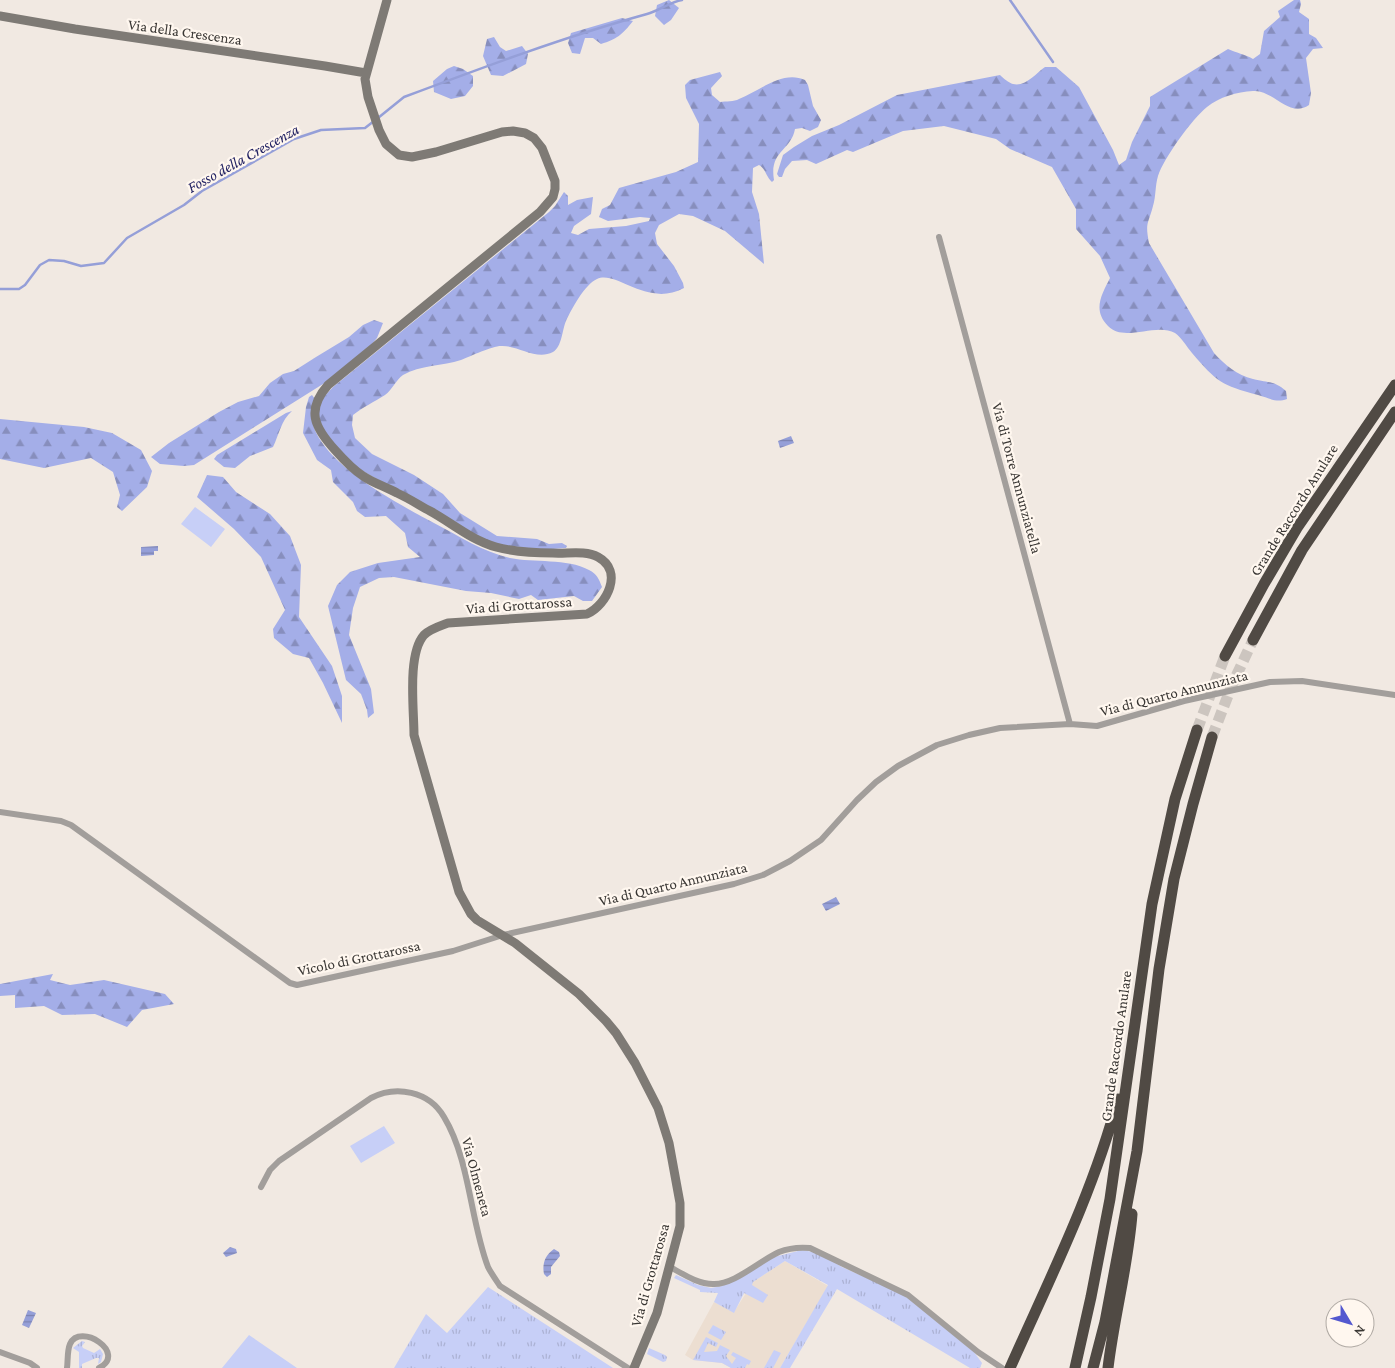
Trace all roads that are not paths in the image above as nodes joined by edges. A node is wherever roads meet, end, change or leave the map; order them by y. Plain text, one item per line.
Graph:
1 (387, 0) edge
2 (0, 16) edge
3 (366, 73) junction
4 (939, 237) dead end
5 (1395, 385) edge
6 (1395, 412) edge
7 (1253, 640) tunnel mouth
8 (1225, 656) tunnel mouth
9 (1395, 695) edge
10 (1070, 724) junction
11 (1197, 730) tunnel mouth
12 (1212, 737) tunnel mouth
13 (0, 812) edge
14 (503, 935) junction
15 (1131, 1049) junction
16 (1137, 1151) junction
17 (261, 1187) dead end
18 (670, 1267) junction
19 (0, 1352) edge
20 (38, 1368) edge
21 (67, 1368) edge
22 (99, 1368) edge
23 (628, 1368) edge
24 (634, 1368) edge
25 (1002, 1368) edge
26 (1010, 1368) edge
27 (1076, 1368) edge
28 (1093, 1368) edge
29 (1108, 1368) edge

1 - 3 street, Via di Grottarossa
2 - 3 street, Via della Crescenza
3 - 14 street, Via di Grottarossa
4 - 10 street, Via di Torre Annunziatella
5 - 8 highway, Grande Raccordo Anulare
6 - 7 highway, Grande Raccordo Anulare
9 - 10 street, Via di Quarto Annunziata
10 - 14 street, Via di Quarto Annunziata
11 - 15 highway, Grande Raccordo Anulare
12 - 16 highway
13 - 14 street, Vicolo di Grottarossa
14 - 18 street, Via di Grottarossa
15 - 26 highway
15 - 27 highway, Grande Raccordo Anulare
16 - 28 highway
16 - 29 highway
17 - 23 street, Via Olmeneta
18 - 24 street, Via di Grottarossa
18 - 25 street
19 - 20 street
21 - 22 street

